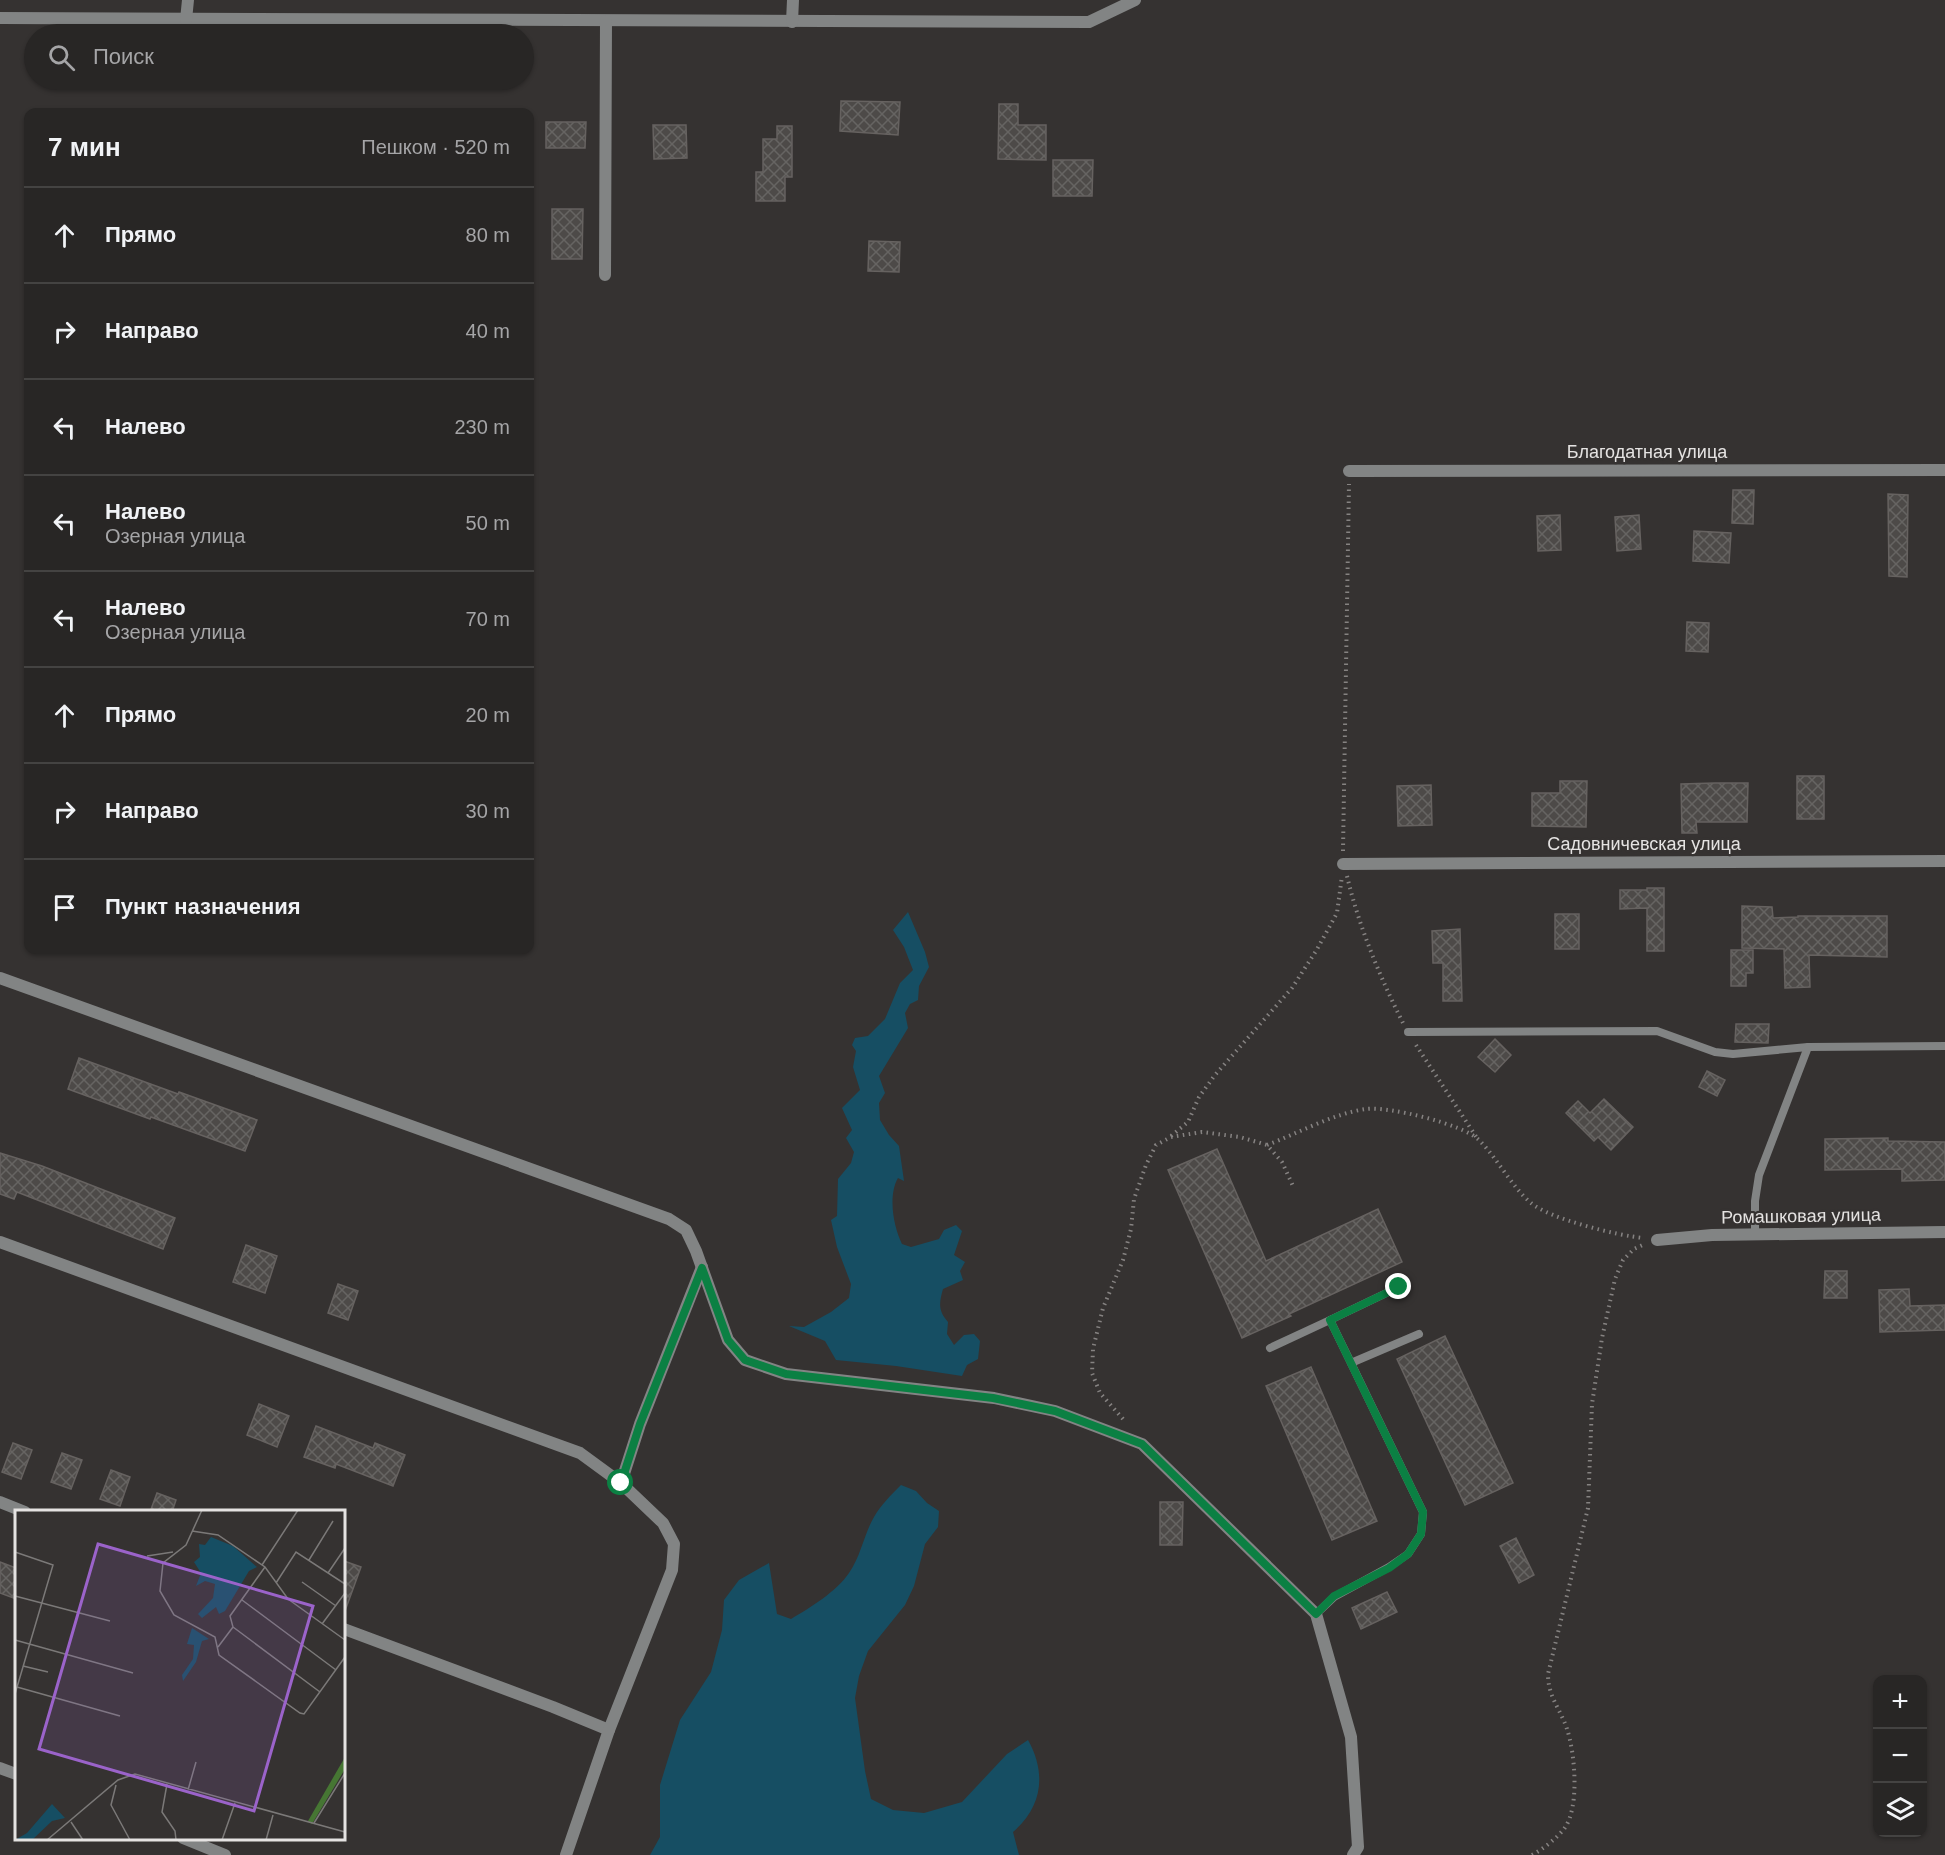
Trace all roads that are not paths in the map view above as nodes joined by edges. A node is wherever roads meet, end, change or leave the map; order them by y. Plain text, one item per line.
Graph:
1 (188, 0) edge
2 (793, 0) edge
3 (1134, 0) edge
4 (0, 18) edge
5 (186, 20) junction
6 (606, 21) junction
7 (792, 22) junction
8 (605, 275) dead end
9 (1945, 470) edge
10 (1349, 471) road end
11 (1945, 861) edge
12 (1343, 864) road end
13 (0, 978) edge
14 (1408, 1032) road end
15 (1945, 1046) edge
16 (1808, 1047) junction
17 (1945, 1232) edge
18 (1755, 1234) junction
19 (1657, 1240) road end
20 (0, 1242) edge
21 (702, 1268) junction
22 (1399, 1287) dead end
23 (1330, 1320) junction
24 (1419, 1334) dead end
25 (1270, 1348) dead end
26 (1351, 1363) junction
27 (621, 1483) junction
28 (0, 1502) edge
29 (20, 1510) edge
30 (1316, 1614) junction
31 (345, 1629) edge
32 (609, 1730) junction
33 (0, 1768) edge
34 (15, 1774) edge
35 (186, 1840) edge
36 (225, 1855) edge
37 (566, 1855) edge
38 (1353, 1855) edge

1 - 5 street
2 - 7 street
3 - 7 street
4 - 5 street
5 - 6 street
6 - 7 street
6 - 8 street
9 - 10 street, Благодатная улица
11 - 12 street, Садовничевская улица
13 - 21 street
14 - 16 lane
15 - 16 lane
16 - 18 lane
17 - 18 street, Ромашковая улица
18 - 19 street, Ромашковая улица
20 - 27 street
21 - 27 street
21 - 30 street
22 - 23 lane
23 - 25 lane
23 - 26 lane
24 - 26 lane
26 - 30 lane
27 - 32 street
28 - 29 street
30 - 38 street
31 - 32 street
32 - 37 street
33 - 34 street
35 - 36 street

